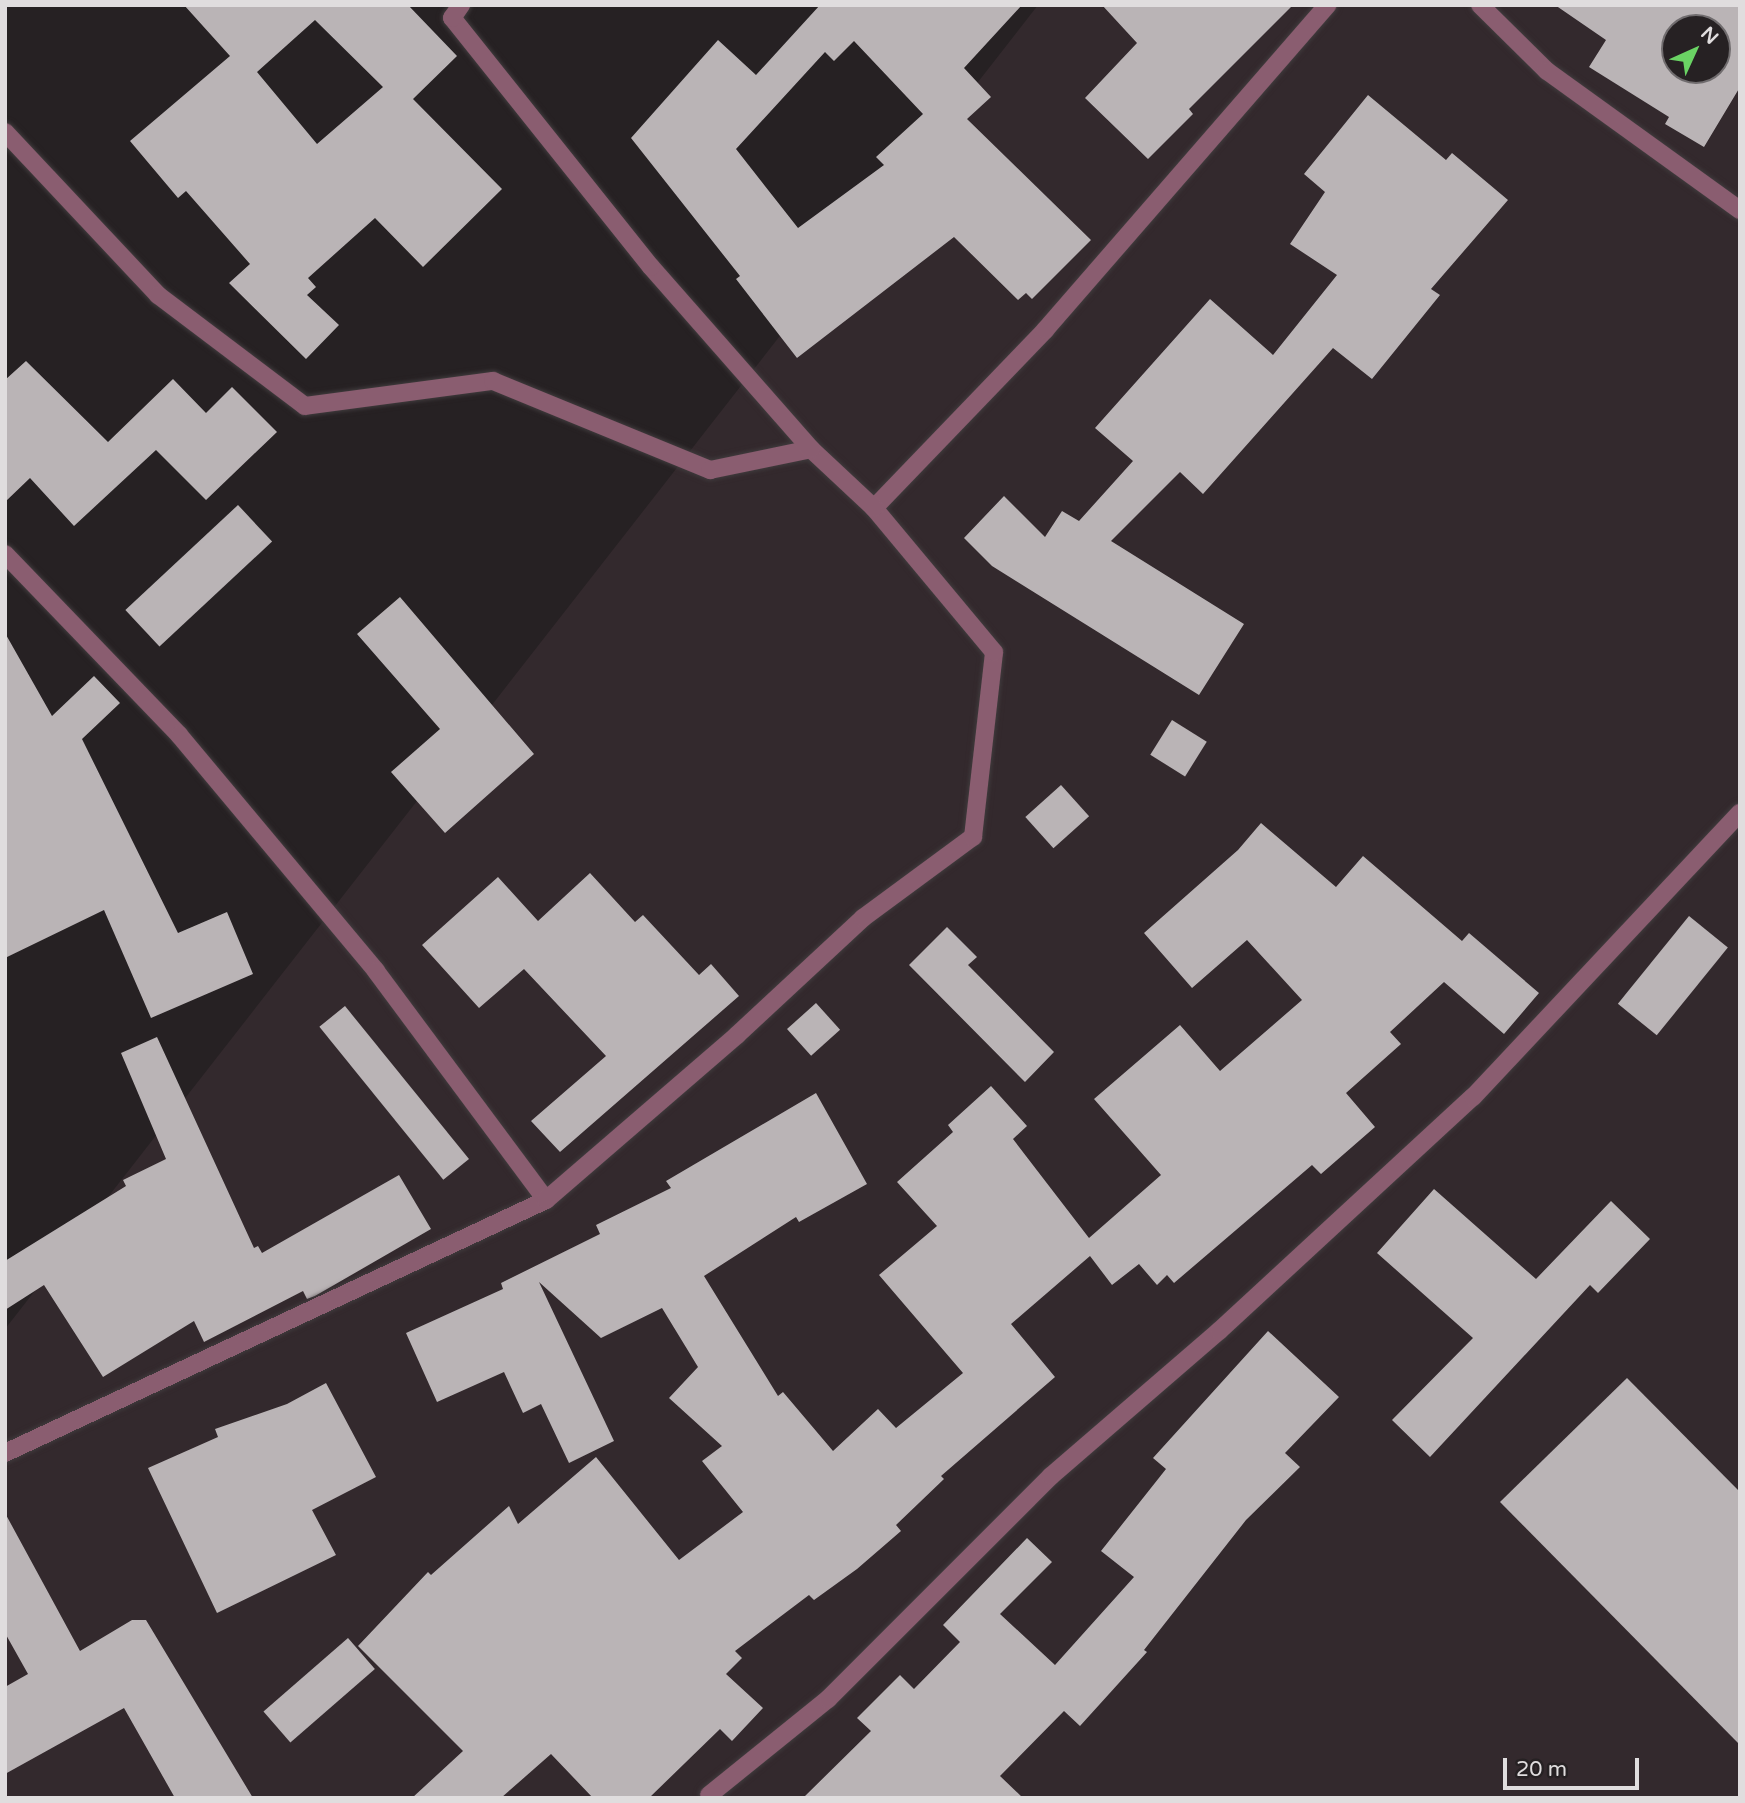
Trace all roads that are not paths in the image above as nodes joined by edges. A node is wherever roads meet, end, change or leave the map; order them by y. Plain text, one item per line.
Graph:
1 (461, 5) edge
2 (1328, 5) edge
3 (1480, 5) edge
4 (5, 132) edge
5 (1740, 210) edge
6 (811, 449) junction
7 (874, 508) junction
8 (5, 554) edge
9 (1740, 813) edge
10 (546, 1200) junction
11 (5, 1453) edge
12 (709, 1795) dead end

1 - 6 street
2 - 7 street
3 - 5 street
4 - 6 street
6 - 7 street
7 - 10 street
8 - 10 street
9 - 12 street
10 - 11 street

